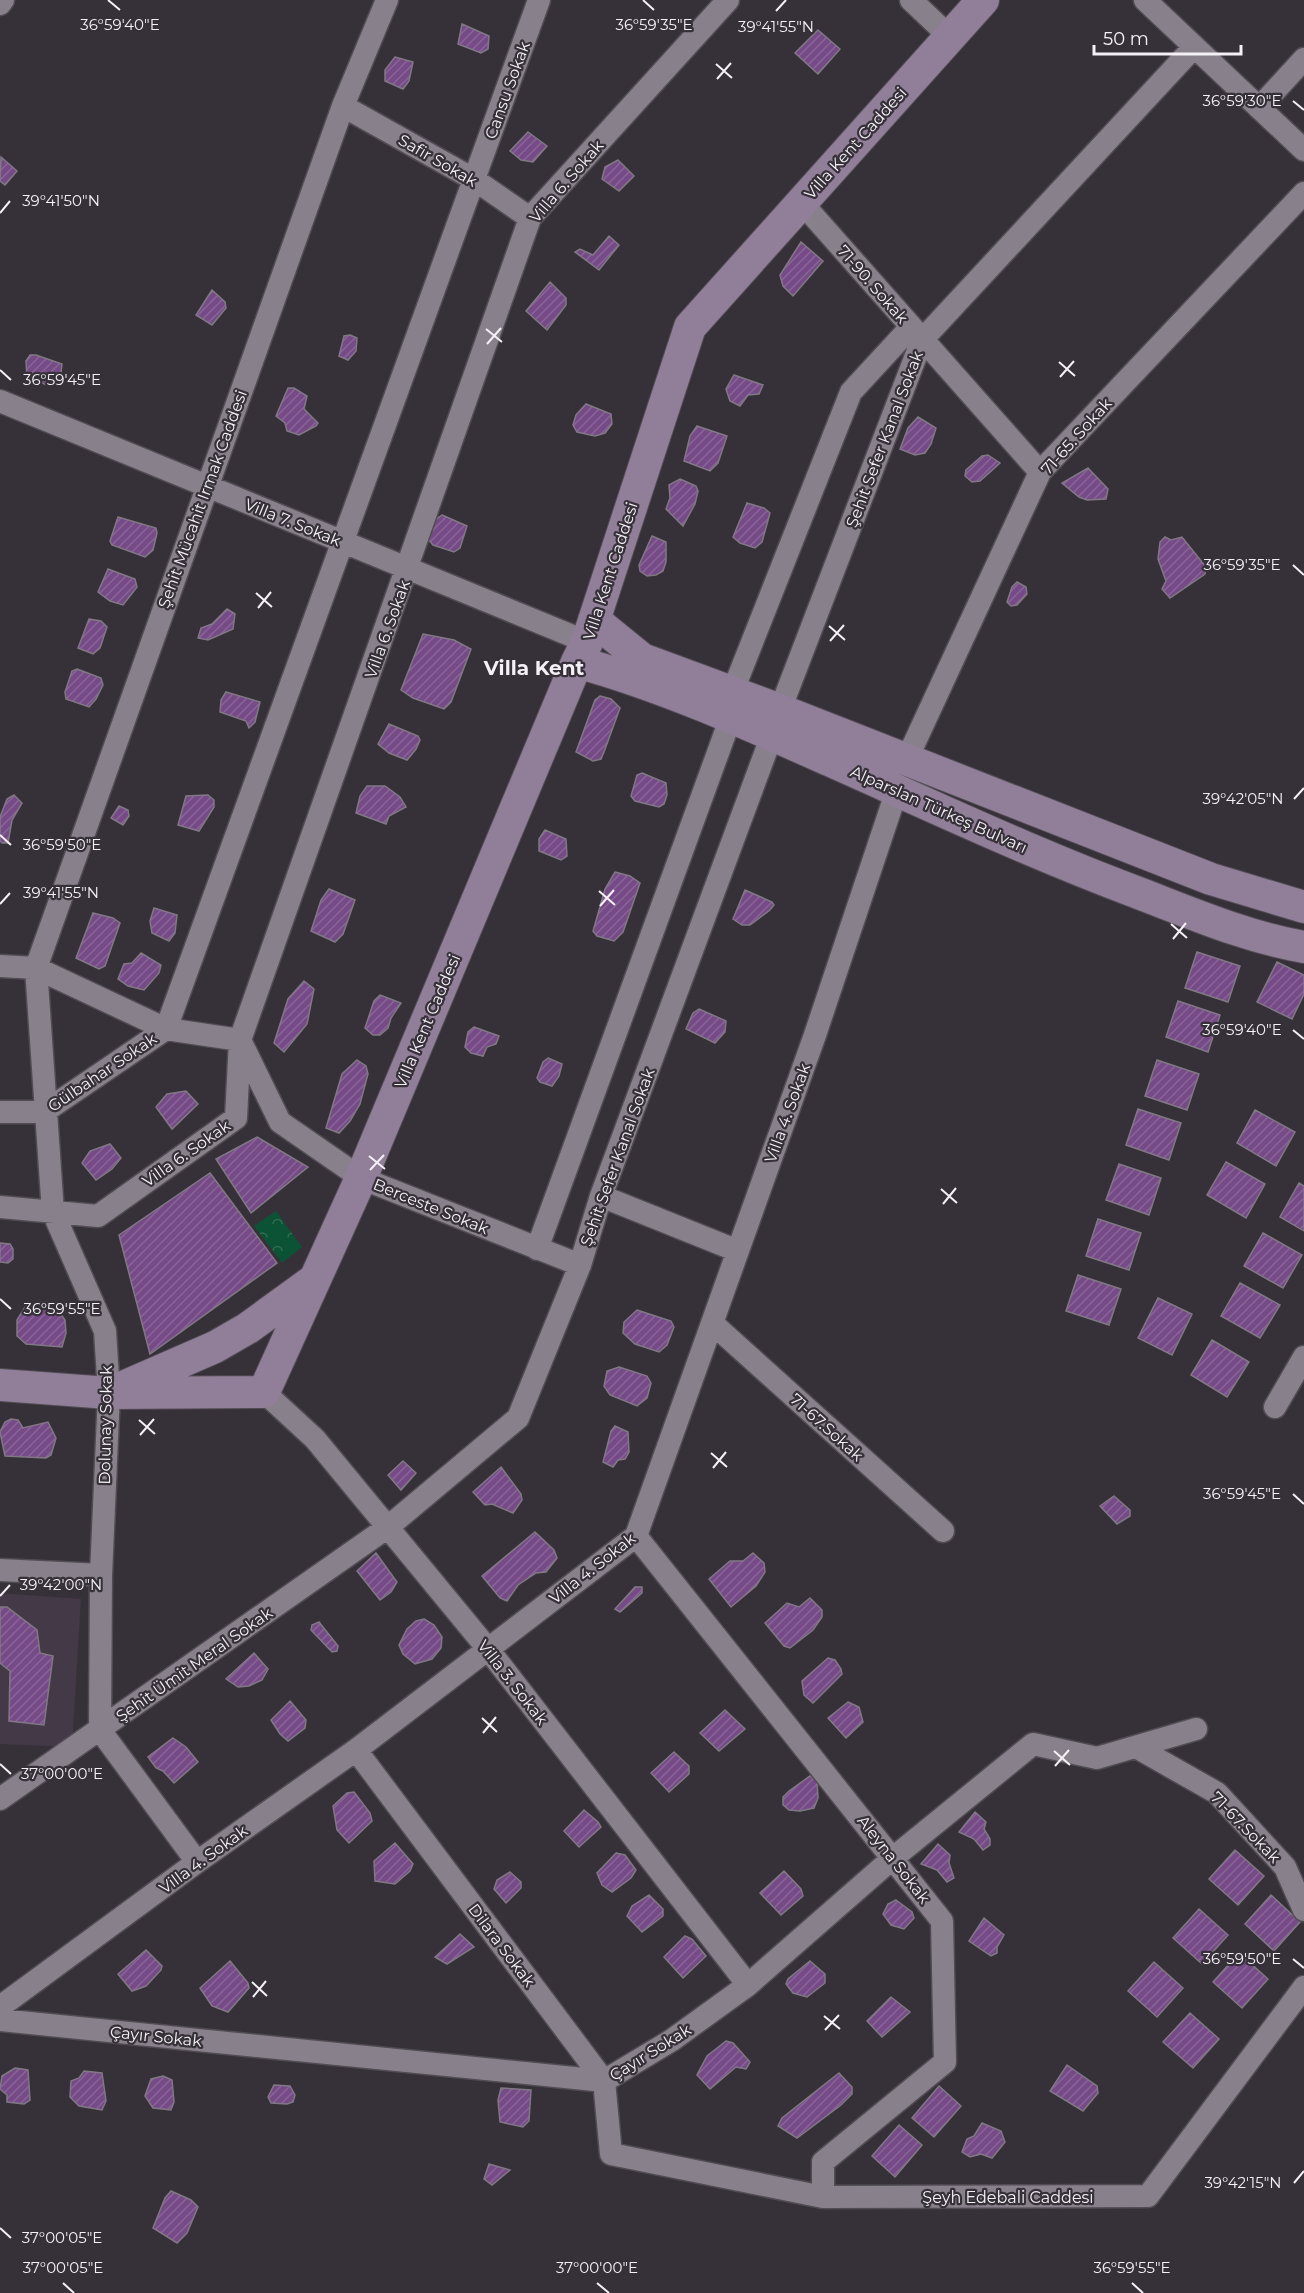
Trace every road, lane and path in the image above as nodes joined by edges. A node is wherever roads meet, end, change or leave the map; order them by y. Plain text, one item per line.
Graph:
1 (3, 0) edge
2 (387, 0) edge
3 (539, 0) edge
4 (728, 0) edge
5 (911, 0) edge
6 (983, 0) edge
7 (0, 4) edge
8 (1157, 4) edge
9 (950, 37) junction
10 (1194, 47) junction
11 (1304, 59) edge
12 (343, 106) junction
13 (1259, 108) junction
14 (1304, 150) edge
15 (475, 180) junction
16 (1304, 193) edge
17 (802, 203) junction
18 (530, 218) junction
19 (917, 333) junction
20 (0, 401) edge
21 (1040, 472) junction
22 (206, 488) junction
23 (344, 543) junction
24 (408, 569) junction
25 (586, 641) junction
26 (731, 705) junction
27 (776, 722) junction
28 (906, 761) junction
29 (897, 790) junction
30 (1304, 907) edge
31 (1304, 947) edge
32 (0, 966) edge
33 (36, 968) junction
34 (166, 1029) junction
35 (240, 1040) junction
36 (0, 1112) edge
37 (44, 1112) junction
38 (361, 1178) junction
39 (601, 1196) junction
40 (0, 1207) edge
41 (52, 1212) junction
42 (537, 1249) junction
43 (738, 1251) junction
44 (579, 1265) junction
45 (315, 1279) junction
46 (712, 1323) junction
47 (248, 1328) junction
48 (216, 1347) junction
49 (282, 1352) junction
50 (1304, 1357) edge
51 (0, 1385) edge
52 (264, 1392) junction
53 (109, 1393) junction
54 (227, 1393) junction
55 (1275, 1407) dead end
56 (388, 1527) junction
57 (943, 1531) dead end
58 (636, 1536) junction
59 (0, 1570) edge
60 (101, 1575) junction
61 (488, 1649) junction
62 (1196, 1729) dead end
63 (100, 1730) junction
64 (1136, 1747) junction
65 (356, 1750) junction
66 (0, 1799) edge
67 (893, 1858) junction
68 (198, 1862) junction
69 (1304, 1910) edge
70 (748, 1985) junction
71 (1304, 1987) edge
72 (0, 2007) edge
73 (0, 2020) edge
74 (604, 2081) junction
75 (823, 2197) junction

1 - 7 street
2 - 12 street, Şehit Mücahit Irmak Caddesi
3 - 15 street, Cansu Sokak
4 - 18 street, Villa 6. Sokak
5 - 9 street
6 - 9 street, Villa Kent Caddesi
8 - 10 street
9 - 17 street, Villa Kent Caddesi
10 - 13 street
10 - 19 street, Şehit Sefer Kanal Sokak
11 - 13 street
12 - 15 street, Safir Sokak
12 - 22 street, Şehit Mücahit Irmak Caddesi
13 - 14 street
15 - 18 street, Safir Sokak
15 - 23 street
16 - 21 street, 71-65. Sokak
17 - 19 street, 71-90. Sokak
17 - 25 street, Villa Kent Caddesi
18 - 24 street, Villa 6. Sokak
19 - 21 street, 71-90. Sokak
19 - 26 street, Şehit Sefer Kanal Sokak
19 - 27 street, Şehit Sefer Kanal Sokak
20 - 22 street, Villa 7. Sokak
21 - 28 street, 71-65. Sokak
22 - 23 street, Villa 7. Sokak
22 - 33 street, Şehit Mücahit Irmak Caddesi
23 - 24 street, Villa 7. Sokak
23 - 34 street
24 - 25 street, Villa 7. Sokak
24 - 35 street, Villa 6. Sokak
25 - 26 street, Alparslan Türkeş Bulvarı
25 - 26 street, Alparslan Türkeş Bulvarı
25 - 38 street, Villa Kent Caddesi
26 - 27 street, Alparslan Türkeş Bulvarı
26 - 42 street, Şehit Sefer Kanal Sokak
27 - 28 street, Alparslan Türkeş Bulvarı
27 - 29 street, Alparslan Türkeş Bulvarı
27 - 39 street, Şehit Sefer Kanal Sokak
28 - 30 street, Alparslan Türkeş Bulvarı
29 - 31 street, Alparslan Türkeş Bulvarı
29 - 43 street, Villa 4. Sokak
32 - 33 street
33 - 34 street
33 - 37 street, Dolunay Sokak
34 - 35 street
34 - 37 street, Gülbahar Sokak
35 - 38 street, Berceste Sokak
35 - 41 street, Villa 6. Sokak
36 - 37 street, Gülbahar Sokak
37 - 41 street, Dolunay Sokak
38 - 42 street, Berceste Sokak
38 - 45 street, Villa Kent Caddesi
39 - 43 street
39 - 44 street, Şehit Sefer Kanal Sokak
40 - 41 street
41 - 53 street, Dolunay Sokak
42 - 44 street, Berceste Sokak
43 - 46 street, Villa 4. Sokak
44 - 56 street, Şehit Sefer Kanal Sokak
45 - 47 street, Villa Kent Caddesi
45 - 49 street, Villa Kent Caddesi
46 - 57 street, 71-67.Sokak
46 - 58 street, Villa 4. Sokak
47 - 48 street, Villa Kent Caddesi
47 - 49 street
48 - 53 street, Villa Kent Caddesi
48 - 54 street
49 - 52 street, Villa Kent Caddesi
50 - 55 street
51 - 53 street, Villa Kent Caddesi
52 - 54 street, Villa Kent Caddesi
52 - 56 street, Villa 3. Sokak
53 - 54 street, Villa Kent Caddesi
53 - 60 street, Dolunay Sokak
56 - 61 street, Villa 3. Sokak
56 - 63 street, Şehit Ümit Meral Sokak
58 - 61 street, Villa 4. Sokak
58 - 67 street, Aleyna Sokak
59 - 60 street
60 - 63 street, Dolunay Sokak
61 - 65 street, Villa 4. Sokak
61 - 70 street, Villa 3. Sokak
62 - 64 street, Çayır Sokak
63 - 66 street, Şehit Ümit Meral Sokak
63 - 68 street
64 - 67 street, Çayır Sokak
64 - 69 street, 71-67.Sokak
65 - 68 street, Villa 4. Sokak
65 - 74 street, Dilara Sokak
67 - 70 street, Çayır Sokak
67 - 75 street, Aleyna Sokak
68 - 72 street, Villa 4. Sokak
70 - 74 street, Çayır Sokak
71 - 75 street, Şeyh Edebali Caddesi
73 - 74 street, Çayır Sokak
74 - 75 street, Şeyh Edebali Caddesi

